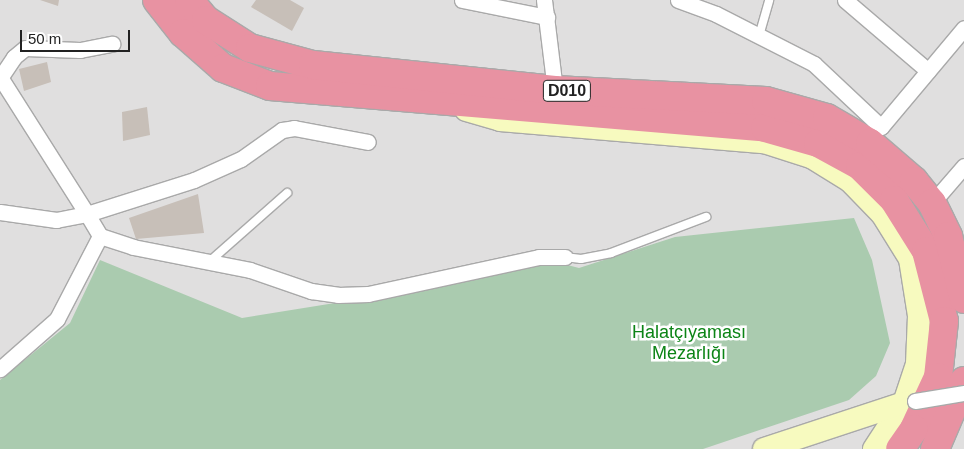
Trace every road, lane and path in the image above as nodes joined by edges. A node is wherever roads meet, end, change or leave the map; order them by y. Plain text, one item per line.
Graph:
1 (157, 0) edge
2 (189, 0) edge
3 (462, 0) edge
4 (544, 0) edge
5 (770, 0) edge
6 (845, 0) edge
7 (686, 1) edge
8 (547, 17) junction
9 (964, 28) edge
10 (759, 36) junction
11 (112, 44) dead end
12 (928, 71) junction
13 (0, 78) edge
14 (555, 90) junction
15 (427, 98) junction
16 (368, 142) dead end
17 (964, 166) edge
18 (287, 194) dead end
19 (932, 204) junction
20 (0, 212) edge
21 (87, 214) junction
22 (706, 217) dead end
23 (100, 236) junction
24 (565, 257) joint
25 (209, 262) junction
26 (964, 299) edge
27 (0, 369) edge
28 (964, 381) edge
29 (964, 393) edge
30 (909, 402) junction
31 (764, 449) edge
32 (874, 449) edge
33 (900, 449) edge
34 (935, 449) edge

1 - 15 highway, D010
2 - 14 highway, D010
3 - 8 street
4 - 8 street
5 - 10 lane
6 - 12 street
7 - 10 street
8 - 14 street
9 - 12 street
10 - 12 street
11 - 13 street
13 - 21 street
14 - 19 highway, D010
15 - 30 street
15 - 33 highway, D010
16 - 21 street
17 - 19 street
18 - 25 lane
19 - 26 highway, D010
20 - 21 street
21 - 23 street
22 - 24 lane
23 - 25 street
23 - 27 street
24 - 25 street
28 - 34 highway
29 - 30 street, bridge
30 - 31 street
30 - 32 street

